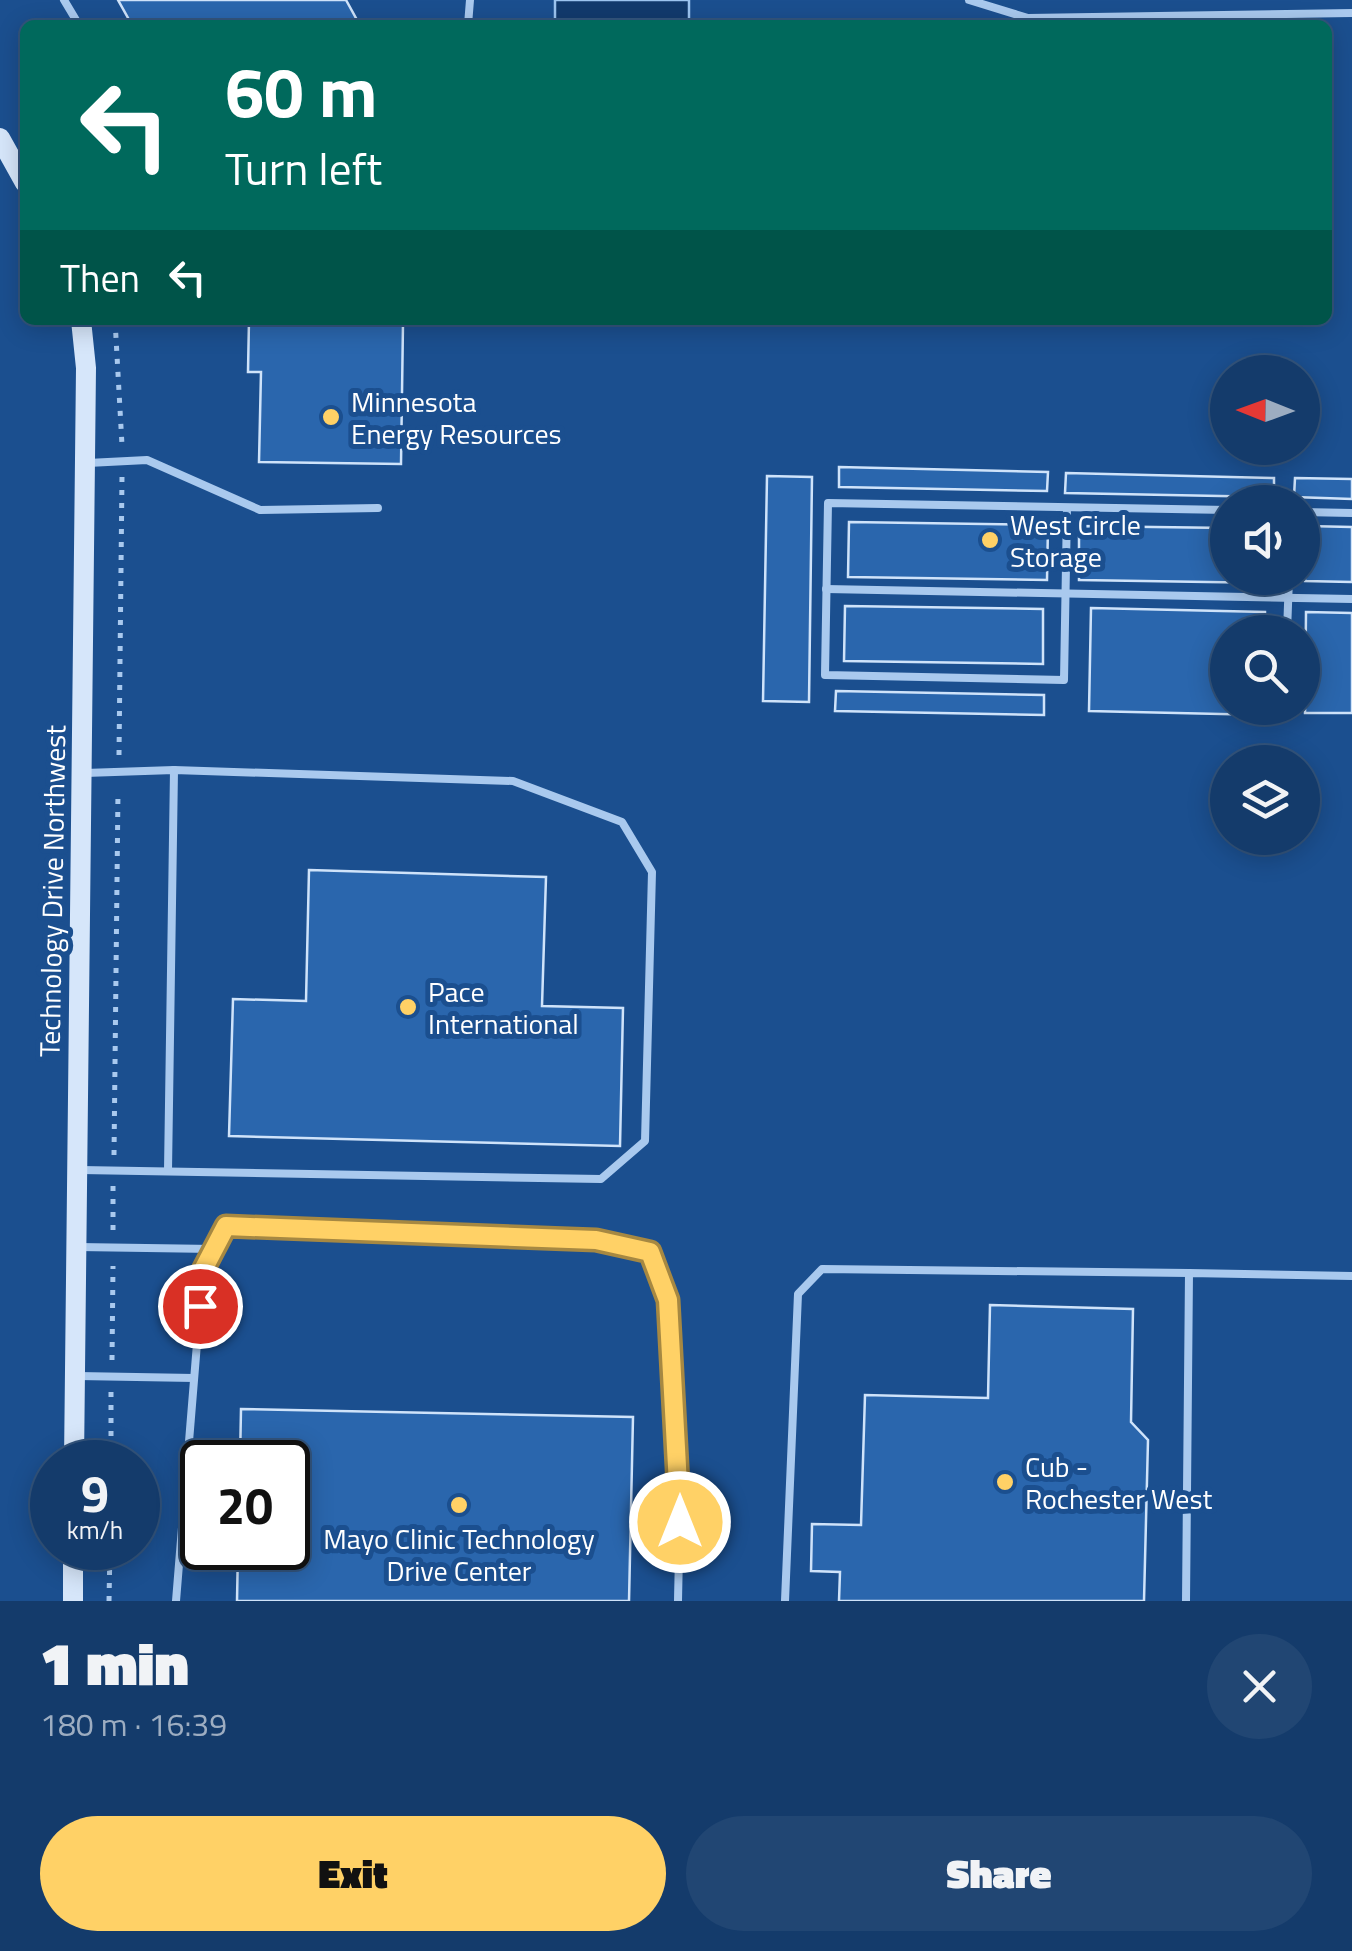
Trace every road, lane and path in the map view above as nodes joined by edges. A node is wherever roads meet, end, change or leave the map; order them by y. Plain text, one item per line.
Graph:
1 (969, 0) edge
2 (1352, 13) edge
3 (0, 138) edge
4 (20, 174) edge
5 (82, 325) edge
6 (115, 325) edge
7 (122, 461) junction
8 (85, 463) junction
9 (378, 508) dead end
10 (1067, 508) junction
11 (1210, 510) edge
12 (1320, 512) edge
13 (1352, 512) edge
14 (826, 589) junction
15 (1066, 594) junction
16 (1288, 598) junction
17 (1352, 599) edge
18 (1288, 615) edge
19 (119, 770) junction
20 (174, 770) junction
21 (80, 774) junction
22 (76, 1170) junction
23 (114, 1170) junction
24 (168, 1171) junction
25 (75, 1247) junction
26 (113, 1247) junction
27 (214, 1249) junction
28 (1189, 1273) junction
29 (1352, 1276) edge
30 (74, 1376) junction
31 (112, 1377) junction
32 (194, 1378) junction
33 (74, 1440) edge
34 (111, 1440) edge
35 (73, 1570) edge
36 (110, 1570) edge
37 (73, 1601) edge
38 (109, 1601) edge
39 (176, 1601) edge
40 (678, 1601) edge
41 (785, 1601) edge
42 (1186, 1601) edge

1 - 2 lane
3 - 4 street
5 - 8 street, Technology Drive Northwest
6 - 7 path
7 - 8 lane
7 - 9 lane
7 - 19 path
8 - 21 street, Technology Drive Northwest
10 - 11 lane
10 - 14 lane
10 - 15 lane
12 - 13 lane
14 - 15 lane
14 - 15 lane
15 - 16 lane
16 - 17 lane
16 - 18 lane
19 - 20 lane
19 - 21 lane
19 - 23 path
20 - 24 lane
20 - 24 lane
21 - 22 street, Technology Drive Northwest
22 - 23 lane
22 - 25 street, Technology Drive Northwest
23 - 24 lane
23 - 26 path
25 - 26 lane
25 - 30 street, Technology Drive Northwest
26 - 27 lane
26 - 31 path
27 - 32 lane
27 - 40 lane
28 - 29 lane
28 - 41 lane
28 - 42 lane
30 - 31 lane
30 - 33 street, Technology Drive Northwest
31 - 32 lane
31 - 34 path
32 - 39 lane
35 - 37 street
36 - 38 path

